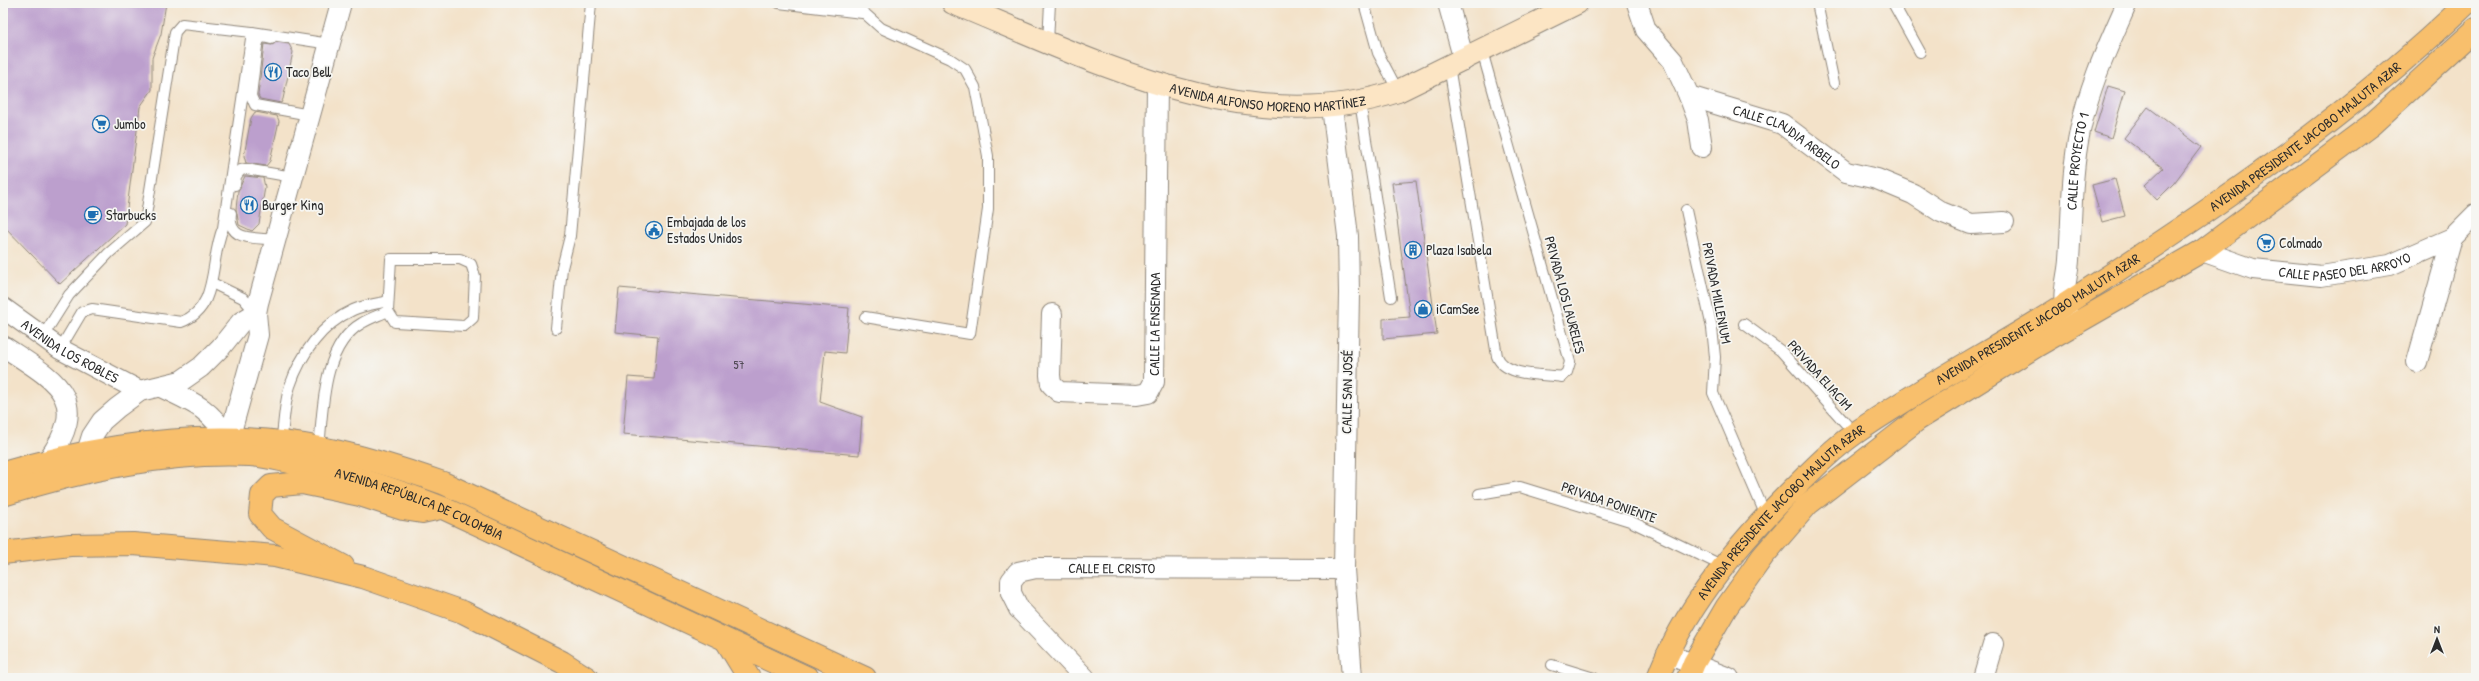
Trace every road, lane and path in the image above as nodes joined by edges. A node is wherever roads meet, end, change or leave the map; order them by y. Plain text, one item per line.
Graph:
1 (341, 3) edge
2 (591, 3) edge
3 (779, 3) edge
4 (853, 3) edge
5 (953, 3) edge
6 (1050, 3) edge
7 (1364, 3) edge
8 (1448, 3) edge
9 (1577, 3) edge
10 (1637, 3) edge
11 (1817, 3) edge
12 (1893, 3) edge
13 (2127, 3) edge
14 (2467, 3) edge
15 (862, 13) junction
16 (2476, 29) edge
17 (252, 32) junction
18 (1048, 42) junction
19 (329, 46) junction
20 (1920, 52) dead end
21 (1465, 59) junction
22 (1834, 83) dead end
23 (1157, 84) junction
24 (1398, 91) junction
25 (1689, 96) junction
26 (1360, 102) junction
27 (1332, 107) junction
28 (310, 115) junction
29 (1702, 147) dead end
30 (293, 177) junction
31 (1686, 210) dead end
32 (2476, 214) edge
33 (2004, 222) dead end
34 (2452, 238) junction
35 (276, 240) junction
36 (2202, 251) junction
37 (212, 283) junction
38 (1391, 297) dead end
39 (388, 300) junction
40 (2063, 306) junction
41 (3, 308) edge
42 (388, 311) junction
43 (256, 313) junction
44 (1052, 314) dead end
45 (865, 317) dead end
46 (1744, 324) dead end
47 (2074, 324) junction
48 (556, 328) dead end
49 (43, 336) junction
50 (3, 346) edge
51 (60, 349) junction
52 (2417, 362) dead end
53 (160, 386) junction
54 (140, 391) junction
55 (1855, 434) junction
56 (229, 439) junction
57 (280, 451) junction
58 (86, 452) junction
59 (318, 458) junction
60 (48, 460) junction
61 (3, 474) edge
62 (1479, 494) dead end
63 (3, 495) edge
64 (443, 508) junction
65 (1766, 516) junction
66 (3, 553) edge
67 (1723, 566) junction
68 (1344, 569) junction
69 (363, 577) junction
70 (727, 642) junction
71 (1993, 644) dead end
72 (1667, 654) junction
73 (1552, 665) dead end
74 (1691, 670) edge
75 (587, 678) edge
76 (749, 678) edge
77 (808, 678) edge
78 (865, 678) edge
79 (1085, 678) edge
80 (1352, 678) edge
81 (1594, 678) edge
82 (1658, 678) edge
83 (1729, 678) edge
84 (1983, 678) edge

1 - 19 street
2 - 48 lane
3 - 15 lane
4 - 15 lane
5 - 18 main road, AVENIDA ALFONSO MORENO MARTÍNEZ
6 - 18 lane
7 - 24 lane
8 - 21 street
9 - 21 main road, AVENIDA ALFONSO MORENO MARTÍNEZ
10 - 25 street
11 - 22 lane
12 - 20 lane
13 - 40 street, CALLE PROYECTO 1
14 - 40 main road, AVENIDA PRESIDENTE JACOBO MAJLUTA AZAR
15 - 45 lane
16 - 36 main road, AVENIDA PRESIDENTE JACOBO MAJLUTA AZAR
17 - 19 lane
17 - 37 lane
17 - 49 lane
18 - 23 main road, AVENIDA ALFONSO MORENO MARTÍNEZ
19 - 28 street
19 - 28 lane
21 - 21 lane, PRIVADA LOS LAURELES
21 - 24 main road, AVENIDA ALFONSO MORENO MARTÍNEZ
23 - 27 main road, AVENIDA ALFONSO MORENO MARTÍNEZ
23 - 44 street, CALLE LA ENSENADA
24 - 26 main road, AVENIDA ALFONSO MORENO MARTÍNEZ
25 - 29 street
25 - 33 street, CALLE CLAUDIA ARBELO
26 - 27 main road, AVENIDA ALFONSO MORENO MARTÍNEZ
26 - 38 lane
27 - 68 street, CALLE SAN JOSÉ
28 - 30 street
30 - 35 street
30 - 35 lane
31 - 65 lane, PRIVADA MILLENIUM
32 - 34 street, CALLE PASEO DEL ARROYO
34 - 36 street, CALLE PASEO DEL ARROYO
34 - 52 street
35 - 43 street
36 - 47 main road, AVENIDA PRESIDENTE JACOBO MAJLUTA AZAR
37 - 43 lane
37 - 51 lane
39 - 42 lane
39 - 42 lane
39 - 57 lane
40 - 47 street
40 - 55 main road, AVENIDA PRESIDENTE JACOBO MAJLUTA AZAR
41 - 49 street, AVENIDA LOS ROBLES
42 - 59 lane
43 - 53 street
43 - 56 street
46 - 55 lane, PRIVADA ELIACIM
47 - 74 main road, AVENIDA PRESIDENTE JACOBO MAJLUTA AZAR
49 - 51 street, AVENIDA LOS ROBLES
50 - 60 street
51 - 54 street, AVENIDA LOS ROBLES
53 - 54 street
53 - 56 street
54 - 58 street
55 - 65 main road, AVENIDA PRESIDENTE JACOBO MAJLUTA AZAR
56 - 57 main road
56 - 58 main road
57 - 59 main road, AVENIDA REPÚBLICA DE COLOMBIA
57 - 63 main road, AVENIDA REPÚBLICA DE COLOMBIA
58 - 60 main road
59 - 64 main road, AVENIDA REPÚBLICA DE COLOMBIA
59 - 78 main road
60 - 61 main road
62 - 67 lane, PRIVADA PONIENTE
64 - 69 main road
64 - 70 main road, AVENIDA REPÚBLICA DE COLOMBIA
65 - 67 main road, AVENIDA PRESIDENTE JACOBO MAJLUTA AZAR
66 - 69 main road
67 - 72 main road, AVENIDA PRESIDENTE JACOBO MAJLUTA AZAR
68 - 79 street, CALLE EL CRISTO
68 - 80 street, CALLE SAN JOSÉ
69 - 75 main road
70 - 76 main road
70 - 77 main road, AVENIDA REPÚBLICA DE COLOMBIA
71 - 84 street
72 - 74 street
72 - 82 main road, AVENIDA PRESIDENTE JACOBO MAJLUTA AZAR
73 - 81 lane
74 - 83 street

